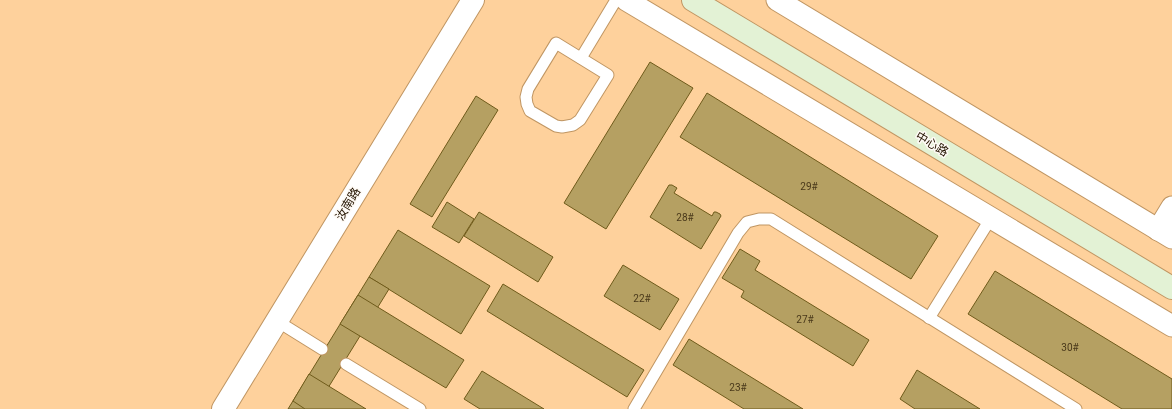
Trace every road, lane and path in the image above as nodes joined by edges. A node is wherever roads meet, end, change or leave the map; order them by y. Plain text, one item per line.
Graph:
1 (473, 0) edge
2 (616, 0) edge
3 (626, 0) edge
4 (693, 0) edge
5 (777, 0) edge
6 (580, 58) junction
7 (1172, 207) edge
8 (992, 218) junction
9 (1165, 234) edge
10 (1172, 288) edge
11 (929, 318) junction
12 (277, 321) junction
13 (1172, 326) edge
14 (322, 349) dead end
15 (346, 364) dead end
16 (223, 409) edge
17 (420, 409) edge
18 (634, 409) edge
19 (1076, 409) edge

1 - 12 street, 汝南路
2 - 6 lane
3 - 8 street
4 - 10 main road, 中心路
5 - 9 street
6 - 6 lane
7 - 9 street
8 - 11 lane
8 - 13 street
11 - 18 lane
11 - 19 lane
12 - 14 lane
12 - 16 street, 汝南路
15 - 17 lane

